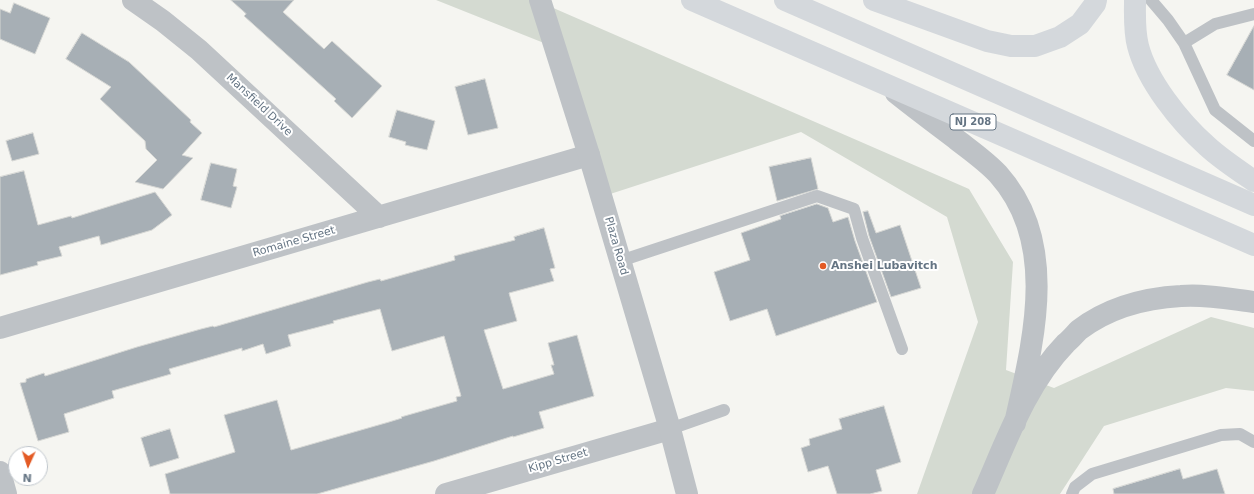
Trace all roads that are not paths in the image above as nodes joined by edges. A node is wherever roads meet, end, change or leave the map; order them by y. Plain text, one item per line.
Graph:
1 (133, 0) edge
2 (540, 0) edge
3 (692, 0) edge
4 (786, 0) edge
5 (874, 0) edge
6 (1096, 0) edge
7 (1135, 0) edge
8 (1151, 0) edge
9 (1254, 14) edge
10 (1184, 43) junction
11 (880, 82) junction
12 (1254, 141) edge
13 (589, 156) junction
14 (1254, 181) edge
15 (1254, 205) edge
16 (379, 217) junction
17 (1254, 245) edge
18 (620, 261) junction
19 (1254, 302) edge
20 (0, 328) edge
21 (902, 349) dead end
22 (724, 410) dead end
23 (1015, 423) junction
24 (670, 429) junction
25 (1254, 442) edge
26 (0, 472) edge
27 (6, 494) edge
28 (446, 494) edge
29 (687, 494) edge
30 (983, 494) edge
31 (1072, 494) edge

1 - 16 street, Mansfield Drive
2 - 13 street, Plaza Road
3 - 11 highway, NJ 208
4 - 15 highway
5 - 6 highway
7 - 14 highway
8 - 10 lane
9 - 10 lane
10 - 12 lane
11 - 17 highway, NJ 208
11 - 23 street
13 - 16 street, Romaine Street
13 - 18 street, Plaza Road
16 - 20 street, Romaine Street
18 - 21 lane
18 - 24 street, Plaza Road
19 - 23 street
22 - 24 lane
23 - 30 street
24 - 28 street, Kipp Street
24 - 29 street, Plaza Road
25 - 31 lane
26 - 27 street

